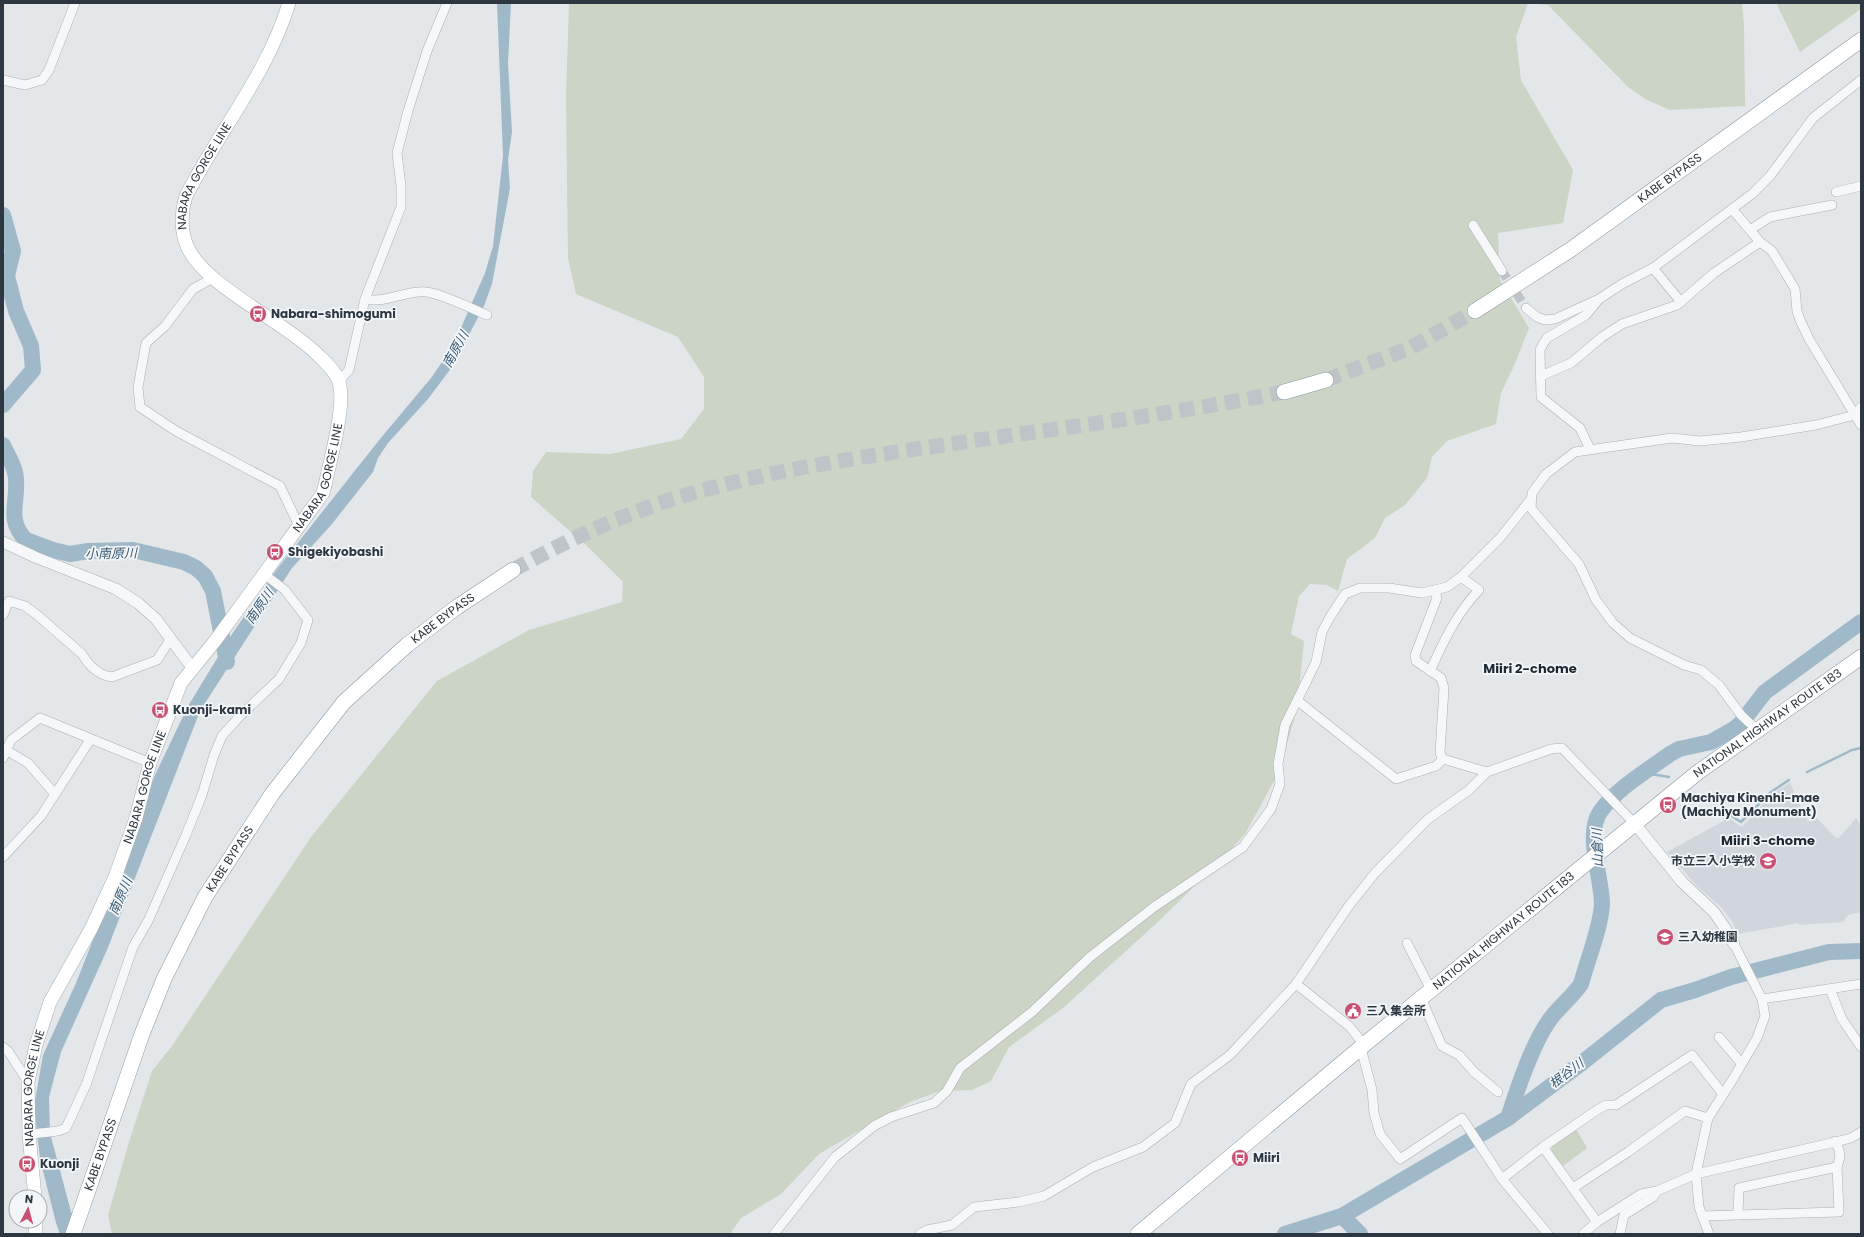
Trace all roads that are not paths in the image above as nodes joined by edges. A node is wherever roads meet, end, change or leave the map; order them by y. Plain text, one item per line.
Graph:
1 (75, 3) edge
2 (289, 3) edge
3 (447, 3) edge
4 (1861, 40) edge
5 (3, 80) edge
6 (1861, 80) edge
7 (1861, 186) edge
8 (1836, 192) dead end
9 (1832, 205) dead end
10 (1732, 209) junction
11 (1473, 225) dead end
12 (1750, 230) junction
13 (1760, 242) junction
14 (1653, 268) junction
15 (1502, 271) tunnel mouth
16 (213, 278) junction
17 (365, 299) junction
18 (1599, 299) junction
19 (1681, 302) junction
20 (1526, 308) tunnel mouth
21 (1475, 312) tunnel mouth
22 (487, 315) dead end
23 (1542, 376) junction
24 (1326, 380) tunnel mouth
25 (339, 381) junction
26 (1284, 392) tunnel mouth
27 (1858, 411) edge
28 (1861, 425) edge
29 (1590, 449) junction
30 (1531, 499) junction
31 (299, 526) junction
32 (3, 542) edge
33 (513, 570) tunnel mouth
34 (266, 576) junction
35 (1461, 576) junction
36 (1435, 590) junction
37 (3, 615) edge
38 (170, 640) junction
39 (1861, 657) edge
40 (193, 669) junction
41 (1430, 671) junction
42 (1298, 701) junction
43 (1754, 726) junction
44 (90, 740) junction
45 (5, 754) edge
46 (1443, 759) junction
47 (150, 763) junction
48 (1487, 772) junction
49 (54, 793) junction
50 (1635, 824) junction
51 (3, 857) edge
52 (1408, 943) dead end
53 (1734, 944) joint
54 (1296, 984) junction
55 (1861, 984) edge
56 (1830, 989) junction
57 (1426, 994) junction
58 (1761, 997) junction
59 (1719, 1037) dead end
60 (3, 1046) edge
61 (1861, 1047) edge
62 (1361, 1048) junction
63 (1741, 1064) junction
64 (28, 1082) junction
65 (1498, 1092) dead end
66 (1723, 1094) junction
67 (1708, 1118) junction
68 (1861, 1132) edge
69 (32, 1134) junction
70 (1835, 1141) junction
71 (1543, 1147) junction
72 (1837, 1167) junction
73 (1696, 1174) junction
74 (1502, 1179) junction
75 (1573, 1188) junction
76 (35, 1189) edge
77 (1657, 1191) junction
78 (1702, 1216) junction
79 (1738, 1216) junction
80 (1597, 1222) junction
81 (778, 1233) edge
82 (73, 1234) edge
83 (920, 1234) edge
84 (1138, 1234) edge
85 (1548, 1234) edge
86 (1583, 1234) edge
87 (1620, 1234) edge
88 (1709, 1234) edge

1 - 5 street
2 - 16 main road, NABARA GORGE LINE
3 - 17 street
4 - 21 highway, KABE BYPASS
6 - 10 street
7 - 8 street
9 - 12 street
10 - 12 street
10 - 14 street
11 - 15 street
12 - 13 street
13 - 19 street
13 - 27 street
14 - 18 street
14 - 19 street
16 - 25 main road, NABARA GORGE LINE
16 - 31 street
17 - 22 street
17 - 25 street
18 - 20 street
18 - 23 street
19 - 23 street
23 - 29 street
24 - 26 highway
25 - 31 main road, NABARA GORGE LINE
27 - 28 street
27 - 29 street
29 - 30 street
30 - 35 street
30 - 43 street
31 - 34 main road, NABARA GORGE LINE
32 - 38 street
33 - 82 highway, KABE BYPASS
34 - 40 main road, NABARA GORGE LINE
34 - 69 street
35 - 36 street
35 - 41 street
36 - 41 street
36 - 42 street
37 - 38 street
38 - 40 street
39 - 43 highway, NATIONAL HIGHWAY ROUTE 183
40 - 47 main road, NABARA GORGE LINE
41 - 46 street
42 - 46 street
42 - 81 street
43 - 50 highway, NATIONAL HIGHWAY ROUTE 183
44 - 45 street
44 - 47 street
44 - 49 street
45 - 49 street
46 - 48 street
47 - 64 main road, NABARA GORGE LINE
48 - 50 street
48 - 54 street
49 - 51 street
50 - 53 street
50 - 57 highway, NATIONAL HIGHWAY ROUTE 183
52 - 57 street
53 - 58 street
54 - 62 street
54 - 83 street
55 - 56 street
56 - 58 street
56 - 61 street
57 - 62 highway, NATIONAL HIGHWAY ROUTE 183
57 - 65 street
58 - 63 street
59 - 63 street
60 - 64 street
62 - 74 street
62 - 84 highway, NATIONAL HIGHWAY ROUTE 183
63 - 66 street
64 - 69 main road, NABARA GORGE LINE
66 - 67 street
66 - 71 street
67 - 73 street
67 - 75 street
68 - 70 street
69 - 76 main road, NABARA GORGE LINE
70 - 72 street
70 - 73 street
71 - 74 street
71 - 75 street
72 - 79 street
72 - 79 street
73 - 77 street
73 - 78 street
74 - 85 street
75 - 80 street
77 - 80 street
77 - 87 street
78 - 79 street
78 - 88 street
80 - 86 street

